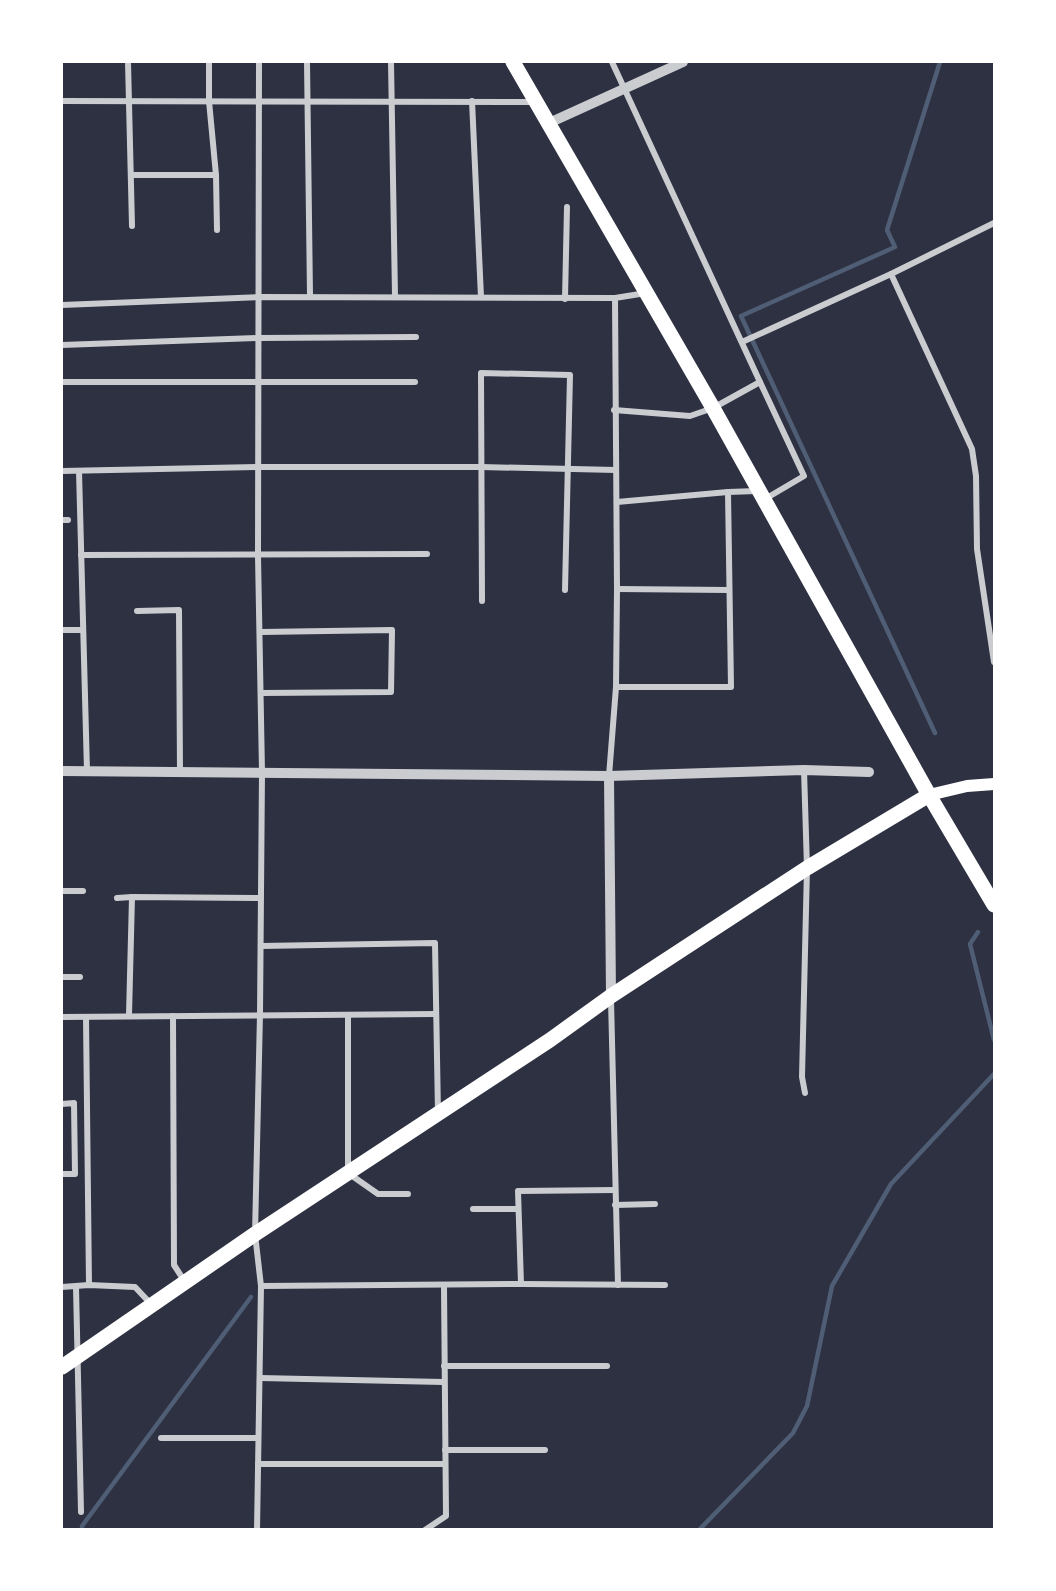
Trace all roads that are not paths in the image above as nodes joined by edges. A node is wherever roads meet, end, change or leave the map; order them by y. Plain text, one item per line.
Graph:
1 (128, 62) edge
2 (209, 62) edge
3 (260, 62) edge
4 (307, 62) edge
5 (391, 62) edge
6 (513, 62) edge
7 (612, 62) edge
8 (683, 62) edge
9 (624, 89) junction
10 (62, 101) edge
11 (129, 101) junction
12 (209, 101) junction
13 (472, 101) junction
14 (391, 102) junction
15 (536, 102) junction
16 (260, 103) junction
17 (306, 103) junction
18 (549, 123) junction
19 (132, 175) junction
20 (216, 175) junction
21 (567, 207) dead end
22 (994, 223) edge
23 (132, 226) dead end
24 (217, 230) dead end
25 (891, 274) junction
26 (647, 293) junction
27 (310, 296) junction
28 (396, 296) junction
29 (260, 297) junction
30 (481, 297) junction
31 (615, 298) junction
32 (565, 299) junction
33 (62, 305) edge
34 (416, 337) dead end
35 (260, 338) junction
36 (742, 342) junction
37 (62, 345) edge
38 (260, 381) junction
39 (62, 382) edge
40 (415, 382) dead end
41 (760, 382) junction
42 (713, 408) junction
43 (614, 410) junction
44 (260, 467) junction
45 (481, 467) junction
46 (568, 469) junction
47 (616, 470) junction
48 (62, 471) edge
49 (79, 471) junction
50 (728, 492) junction
51 (762, 495) junction
52 (617, 502) junction
53 (427, 554) dead end
54 (81, 555) junction
55 (258, 556) junction
56 (617, 589) junction
57 (565, 590) dead end
58 (729, 590) junction
59 (482, 601) dead end
60 (137, 611) dead end
61 (62, 630) edge
62 (83, 630) junction
63 (261, 632) junction
64 (994, 663) edge
65 (616, 687) junction
66 (261, 693) junction
67 (804, 770) junction
68 (62, 771) edge
69 (87, 771) junction
70 (868, 771) dead end
71 (180, 772) junction
72 (262, 772) junction
73 (609, 776) junction
74 (994, 784) edge
75 (929, 795) junction
76 (807, 868) junction
77 (62, 891) edge
78 (84, 891) dead end
79 (132, 897) junction
80 (117, 898) dead end
81 (260, 898) junction
82 (994, 905) edge
83 (261, 946) junction
84 (62, 977) edge
85 (80, 977) dead end
86 (611, 996) junction
87 (260, 1014) junction
88 (436, 1014) junction
89 (129, 1015) junction
90 (173, 1016) junction
91 (348, 1016) junction
92 (62, 1017) edge
93 (86, 1017) junction
94 (805, 1093) dead end
95 (62, 1104) edge
96 (438, 1113) junction
97 (348, 1173) junction
98 (62, 1174) edge
99 (615, 1190) junction
100 (408, 1194) dead end
101 (655, 1204) dead end
102 (615, 1205) junction
103 (473, 1209) dead end
104 (518, 1209) junction
105 (255, 1234) junction
106 (185, 1283) junction
107 (521, 1284) junction
108 (89, 1285) junction
109 (618, 1285) junction
110 (665, 1285) dead end
111 (261, 1286) junction
112 (444, 1286) junction
113 (62, 1287) edge
114 (76, 1287) junction
115 (151, 1305) junction
116 (76, 1358) junction
117 (444, 1366) junction
118 (607, 1366) dead end
119 (62, 1367) edge
120 (260, 1378) junction
121 (444, 1382) junction
122 (161, 1438) dead end
123 (258, 1438) junction
124 (445, 1450) junction
125 (544, 1450) dead end
126 (258, 1464) junction
127 (444, 1464) junction
128 (81, 1512) dead end
129 (257, 1530) edge
130 (424, 1530) edge

1 - 11 street
2 - 12 street
3 - 16 street
4 - 17 street
5 - 14 street
6 - 15 main road
7 - 9 street
8 - 9 street
9 - 18 street
9 - 36 street
10 - 11 street
11 - 12 street
11 - 19 street
12 - 16 street
12 - 20 street
13 - 14 street
13 - 15 street
13 - 30 street
14 - 17 street
14 - 28 street
15 - 18 main road
16 - 17 street
16 - 29 street
17 - 27 street
18 - 26 main road
19 - 20 street
19 - 23 street
20 - 24 street
21 - 32 street
22 - 25 street
25 - 36 street
25 - 64 street
26 - 31 street
26 - 42 main road
27 - 28 street
27 - 29 street
28 - 30 street
29 - 33 street
29 - 35 street
30 - 32 street
31 - 32 street
31 - 43 street
34 - 35 street
35 - 37 street
35 - 38 street
36 - 41 street
38 - 39 street
38 - 40 street
38 - 44 street
41 - 42 street
41 - 51 street
42 - 43 street
42 - 51 main road
43 - 47 street
44 - 45 street
44 - 49 street
44 - 55 street
45 - 46 street
45 - 46 street
45 - 59 street
46 - 47 street
46 - 57 street
47 - 52 street
48 - 49 street
49 - 54 street
50 - 51 street
50 - 52 street
50 - 58 street
51 - 75 main road
52 - 56 street
53 - 55 street
54 - 55 street
54 - 62 street
55 - 63 street
56 - 58 street
56 - 65 street
58 - 65 street
60 - 71 street
61 - 62 street
62 - 69 street
63 - 66 street
63 - 66 street
65 - 73 street
66 - 72 street
67 - 70 street
67 - 73 street
67 - 76 street
68 - 69 street
69 - 71 street
71 - 72 street
72 - 73 street
72 - 81 street
73 - 86 street
74 - 75 main road
75 - 76 main road
75 - 82 main road
76 - 86 main road
76 - 94 street
77 - 78 street
79 - 80 street
79 - 81 street
79 - 89 street
81 - 83 street
83 - 87 street
83 - 88 street
84 - 85 street
86 - 96 main road
86 - 99 street
87 - 90 street
87 - 91 street
87 - 105 street
88 - 91 street
88 - 96 street
89 - 90 street
89 - 93 street
90 - 106 street
91 - 97 street
92 - 93 street
93 - 108 street
95 - 98 street
96 - 97 main road
97 - 100 street
97 - 105 main road
99 - 102 street
99 - 104 street
101 - 102 street
102 - 109 street
103 - 104 street
104 - 107 street
105 - 106 main road
105 - 111 street
106 - 115 main road
107 - 109 street
107 - 112 street
108 - 114 street
108 - 115 street
109 - 110 street
111 - 112 street
111 - 120 street
112 - 117 street
113 - 114 street
114 - 116 street
115 - 116 main road
116 - 119 main road
116 - 128 street
117 - 118 street
117 - 121 street
120 - 121 street
120 - 123 street
121 - 124 street
122 - 123 street
123 - 126 street
124 - 125 street
124 - 127 street
126 - 127 street
126 - 129 street
127 - 130 street

